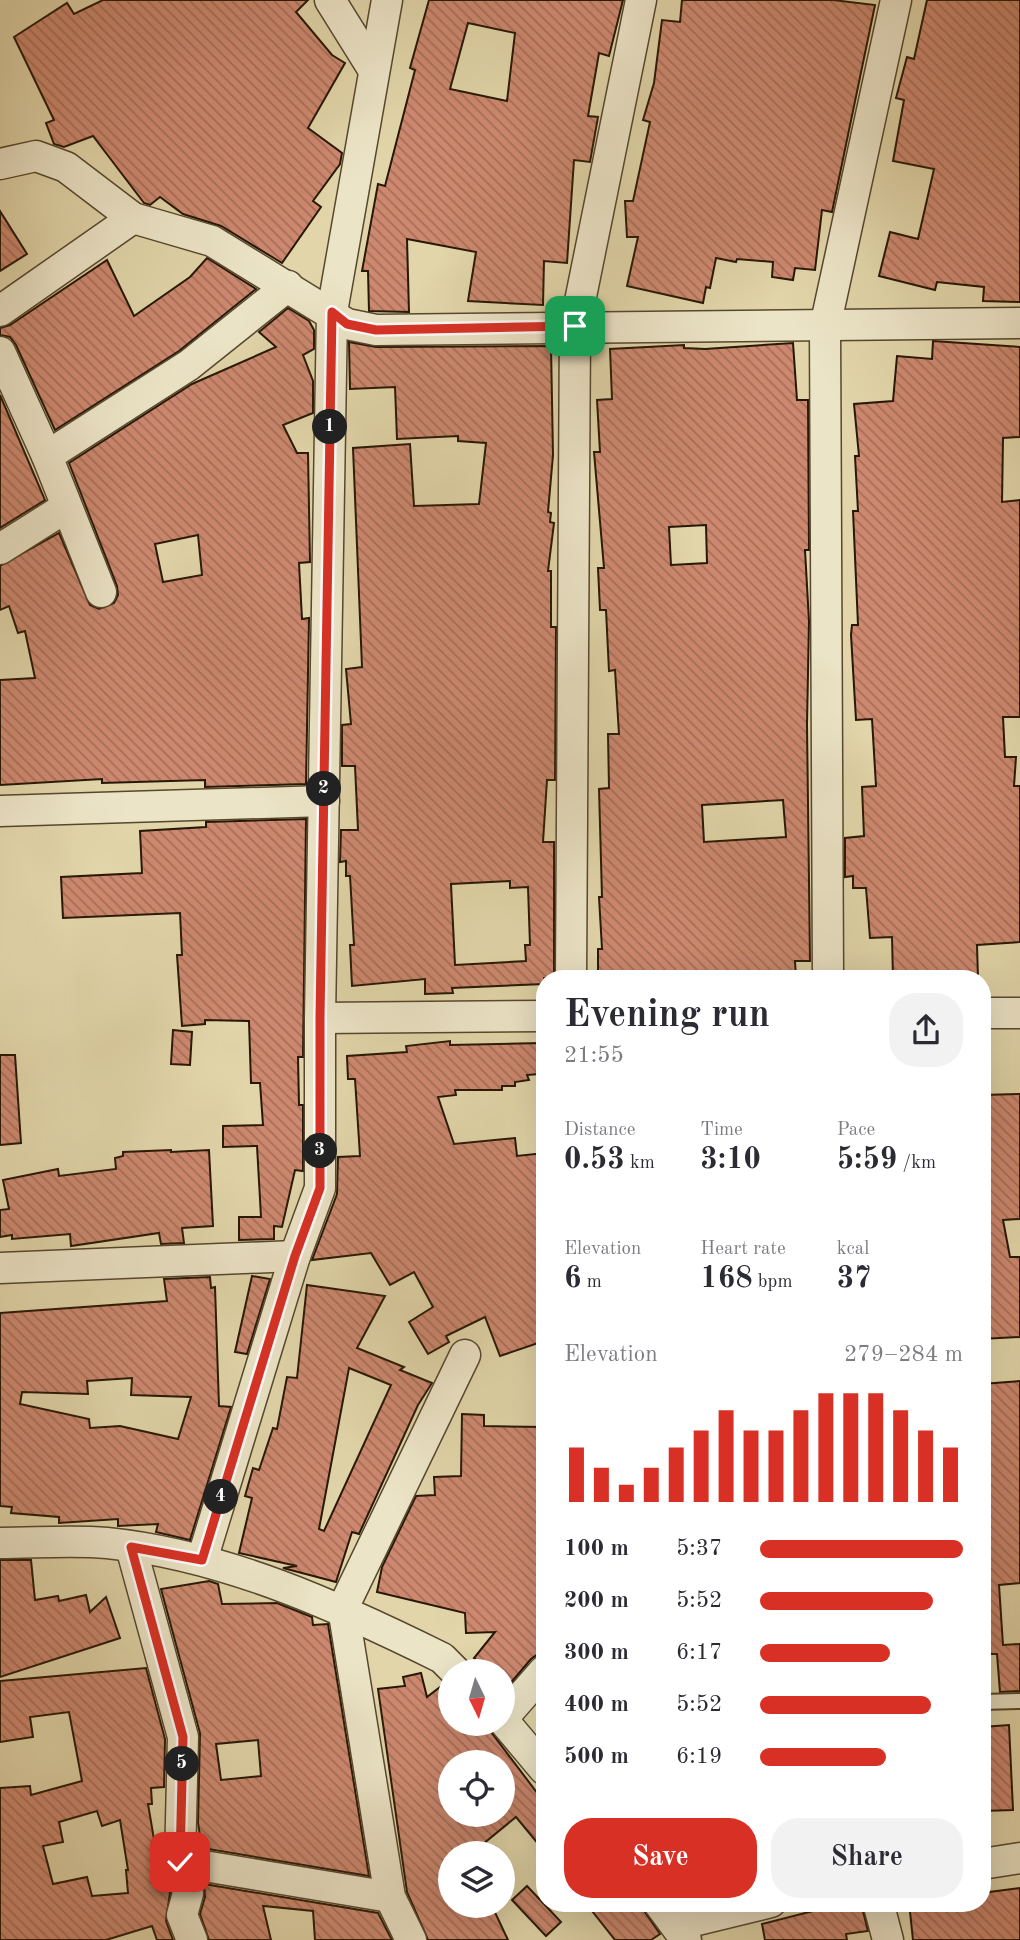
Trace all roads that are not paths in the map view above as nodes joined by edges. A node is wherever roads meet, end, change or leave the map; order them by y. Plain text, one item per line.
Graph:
1 (330, 0) edge
2 (387, 0) edge
3 (642, 0) edge
4 (896, 0) edge
5 (373, 69) junction
6 (0, 164) edge
7 (133, 218) junction
8 (288, 286) junction
9 (0, 311) edge
10 (332, 312) junction
11 (1020, 323) edge
12 (575, 326) junction
13 (825, 327) junction
14 (0, 352) edge
15 (47, 456) junction
16 (65, 508) junction
17 (0, 549) edge
18 (101, 593) dead end
19 (324, 801) junction
20 (0, 811) edge
21 (571, 970) edge
22 (828, 970) edge
23 (991, 1013) edge
24 (1020, 1013) edge
25 (536, 1016) edge
26 (320, 1018) junction
27 (295, 1256) junction
28 (0, 1268) edge
29 (465, 1355) dead end
30 (0, 1543) edge
31 (131, 1547) junction
32 (202, 1560) junction
33 (343, 1608) junction
34 (443, 1659) edge
35 (536, 1680) edge
36 (1020, 1701) edge
37 (991, 1702) edge
38 (515, 1704) edge
39 (515, 1734) edge
40 (536, 1759) edge
41 (1020, 1858) edge
42 (180, 1862) junction
43 (991, 1863) edge
44 (390, 1897) junction
45 (666, 1912) edge
46 (741, 1912) edge
47 (881, 1912) edge
48 (682, 1932) edge
49 (192, 1940) edge
50 (411, 1940) edge
51 (888, 1940) edge

1 - 5 street
2 - 5 street
3 - 12 street
4 - 13 street
5 - 10 street
6 - 7 street
7 - 8 street
7 - 9 street
8 - 10 street
8 - 15 street
10 - 12 street
10 - 19 street
11 - 13 street
12 - 13 street
12 - 21 street
13 - 22 street
14 - 15 street
15 - 16 street
16 - 17 street
16 - 18 street
19 - 20 street
19 - 26 street
23 - 24 street
25 - 26 street
26 - 27 street
27 - 28 street
27 - 32 street
29 - 33 street
30 - 31 street
31 - 32 street
31 - 42 street
32 - 33 street
33 - 34 street
33 - 44 street
35 - 38 street
36 - 37 lane
39 - 40 street
41 - 43 street
42 - 44 street
42 - 49 street
44 - 50 street
45 - 48 street
46 - 48 street
47 - 51 street

